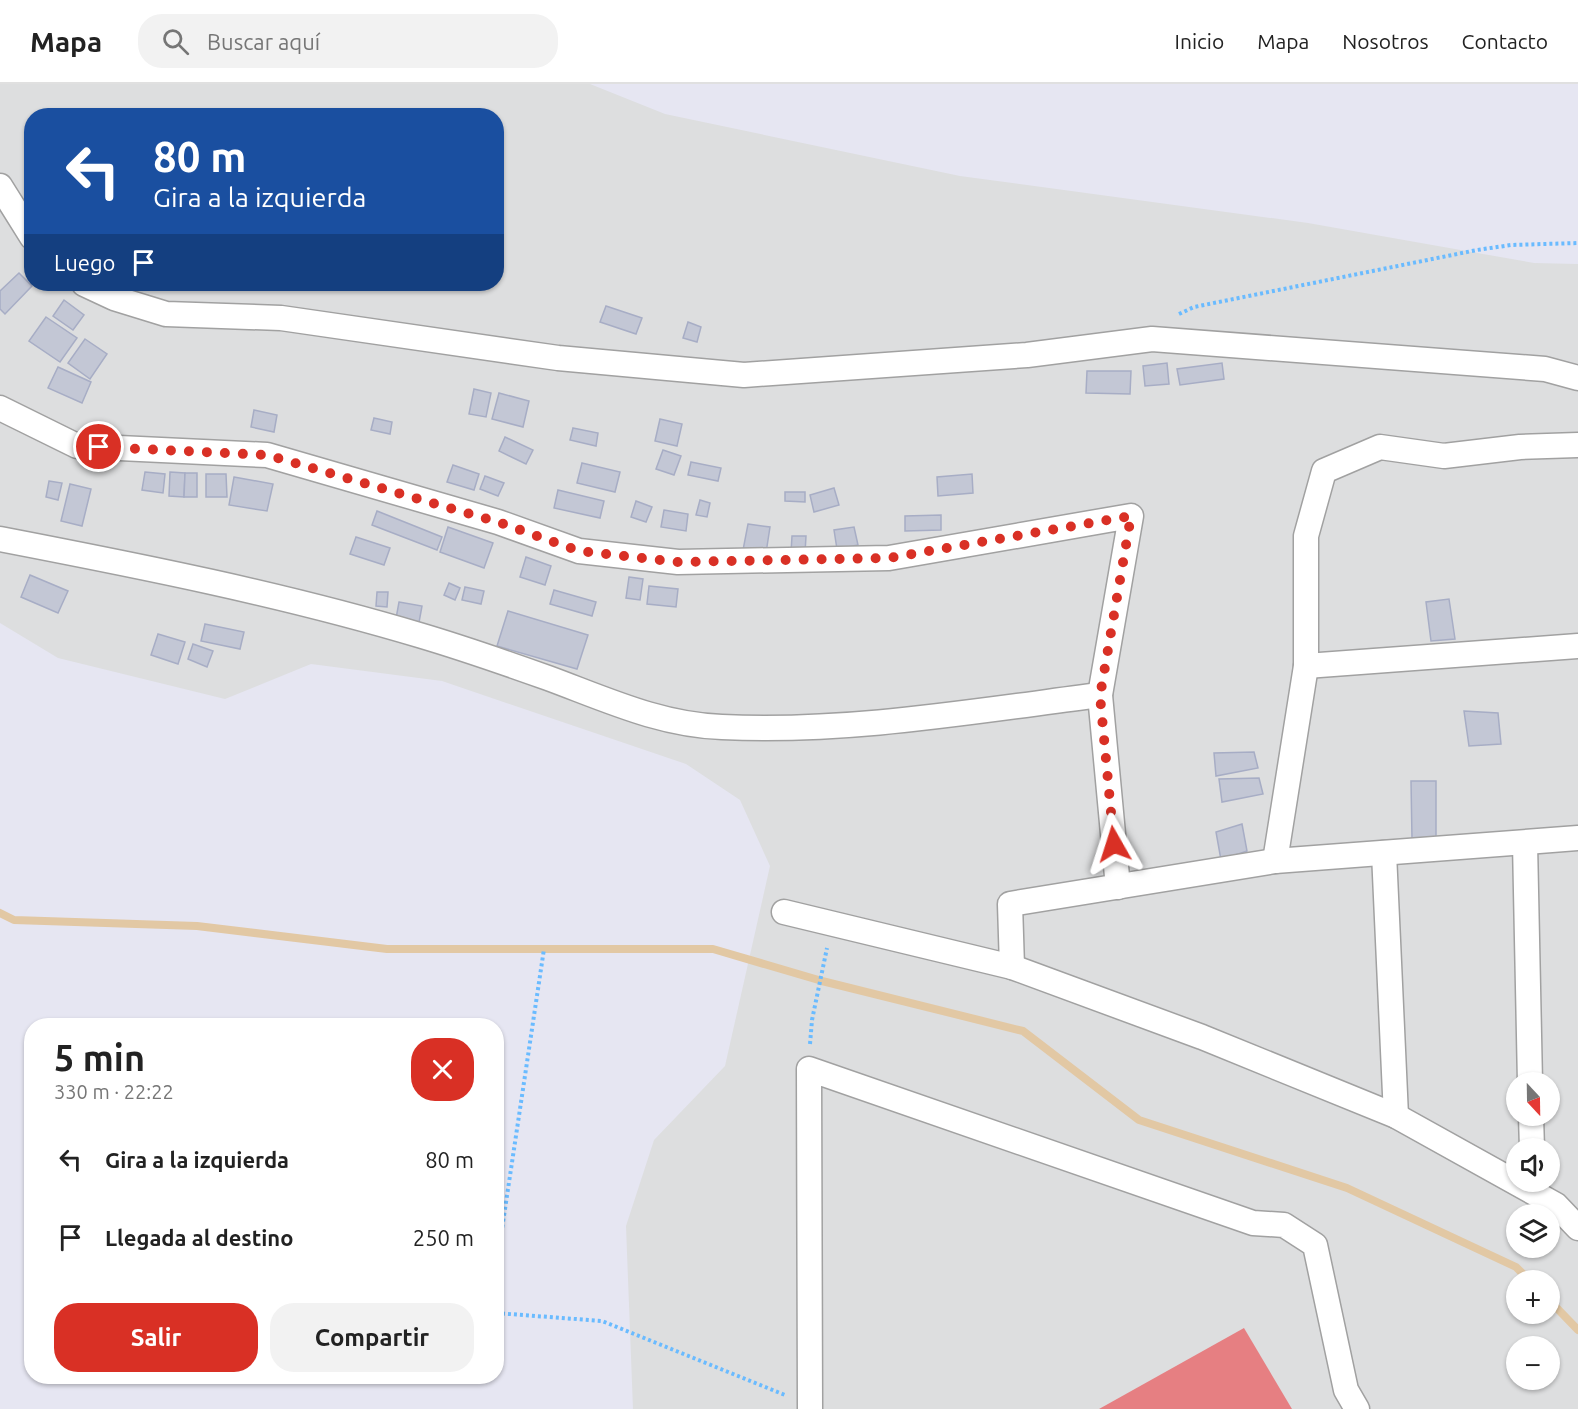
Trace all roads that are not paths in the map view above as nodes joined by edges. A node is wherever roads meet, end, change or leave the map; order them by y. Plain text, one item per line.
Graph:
1 (0, 186) edge
2 (24, 228) edge
3 (99, 291) edge
4 (1578, 378) edge
5 (0, 408) edge
6 (1578, 445) edge
7 (0, 539) edge
8 (1578, 646) edge
9 (1306, 666) junction
10 (1100, 696) junction
11 (1578, 838) edge
12 (1525, 843) junction
13 (1384, 853) junction
14 (1275, 861) junction
15 (1118, 887) junction
16 (784, 912) dead end
17 (1012, 967) junction
18 (1530, 1072) edge
19 (1395, 1116) junction
20 (1506, 1173) edge
21 (1539, 1192) edge
22 (1578, 1228) edge
23 (810, 1407) edge
24 (1357, 1409) edge

1 - 2 street
3 - 4 street
5 - 10 street
6 - 9 street
7 - 10 street
8 - 9 street
9 - 14 street
10 - 15 street
11 - 12 street
12 - 13 street
12 - 18 street
13 - 14 street
13 - 19 street
14 - 15 street
15 - 17 street
16 - 17 street
17 - 19 street
19 - 20 street
21 - 22 street
23 - 24 street

